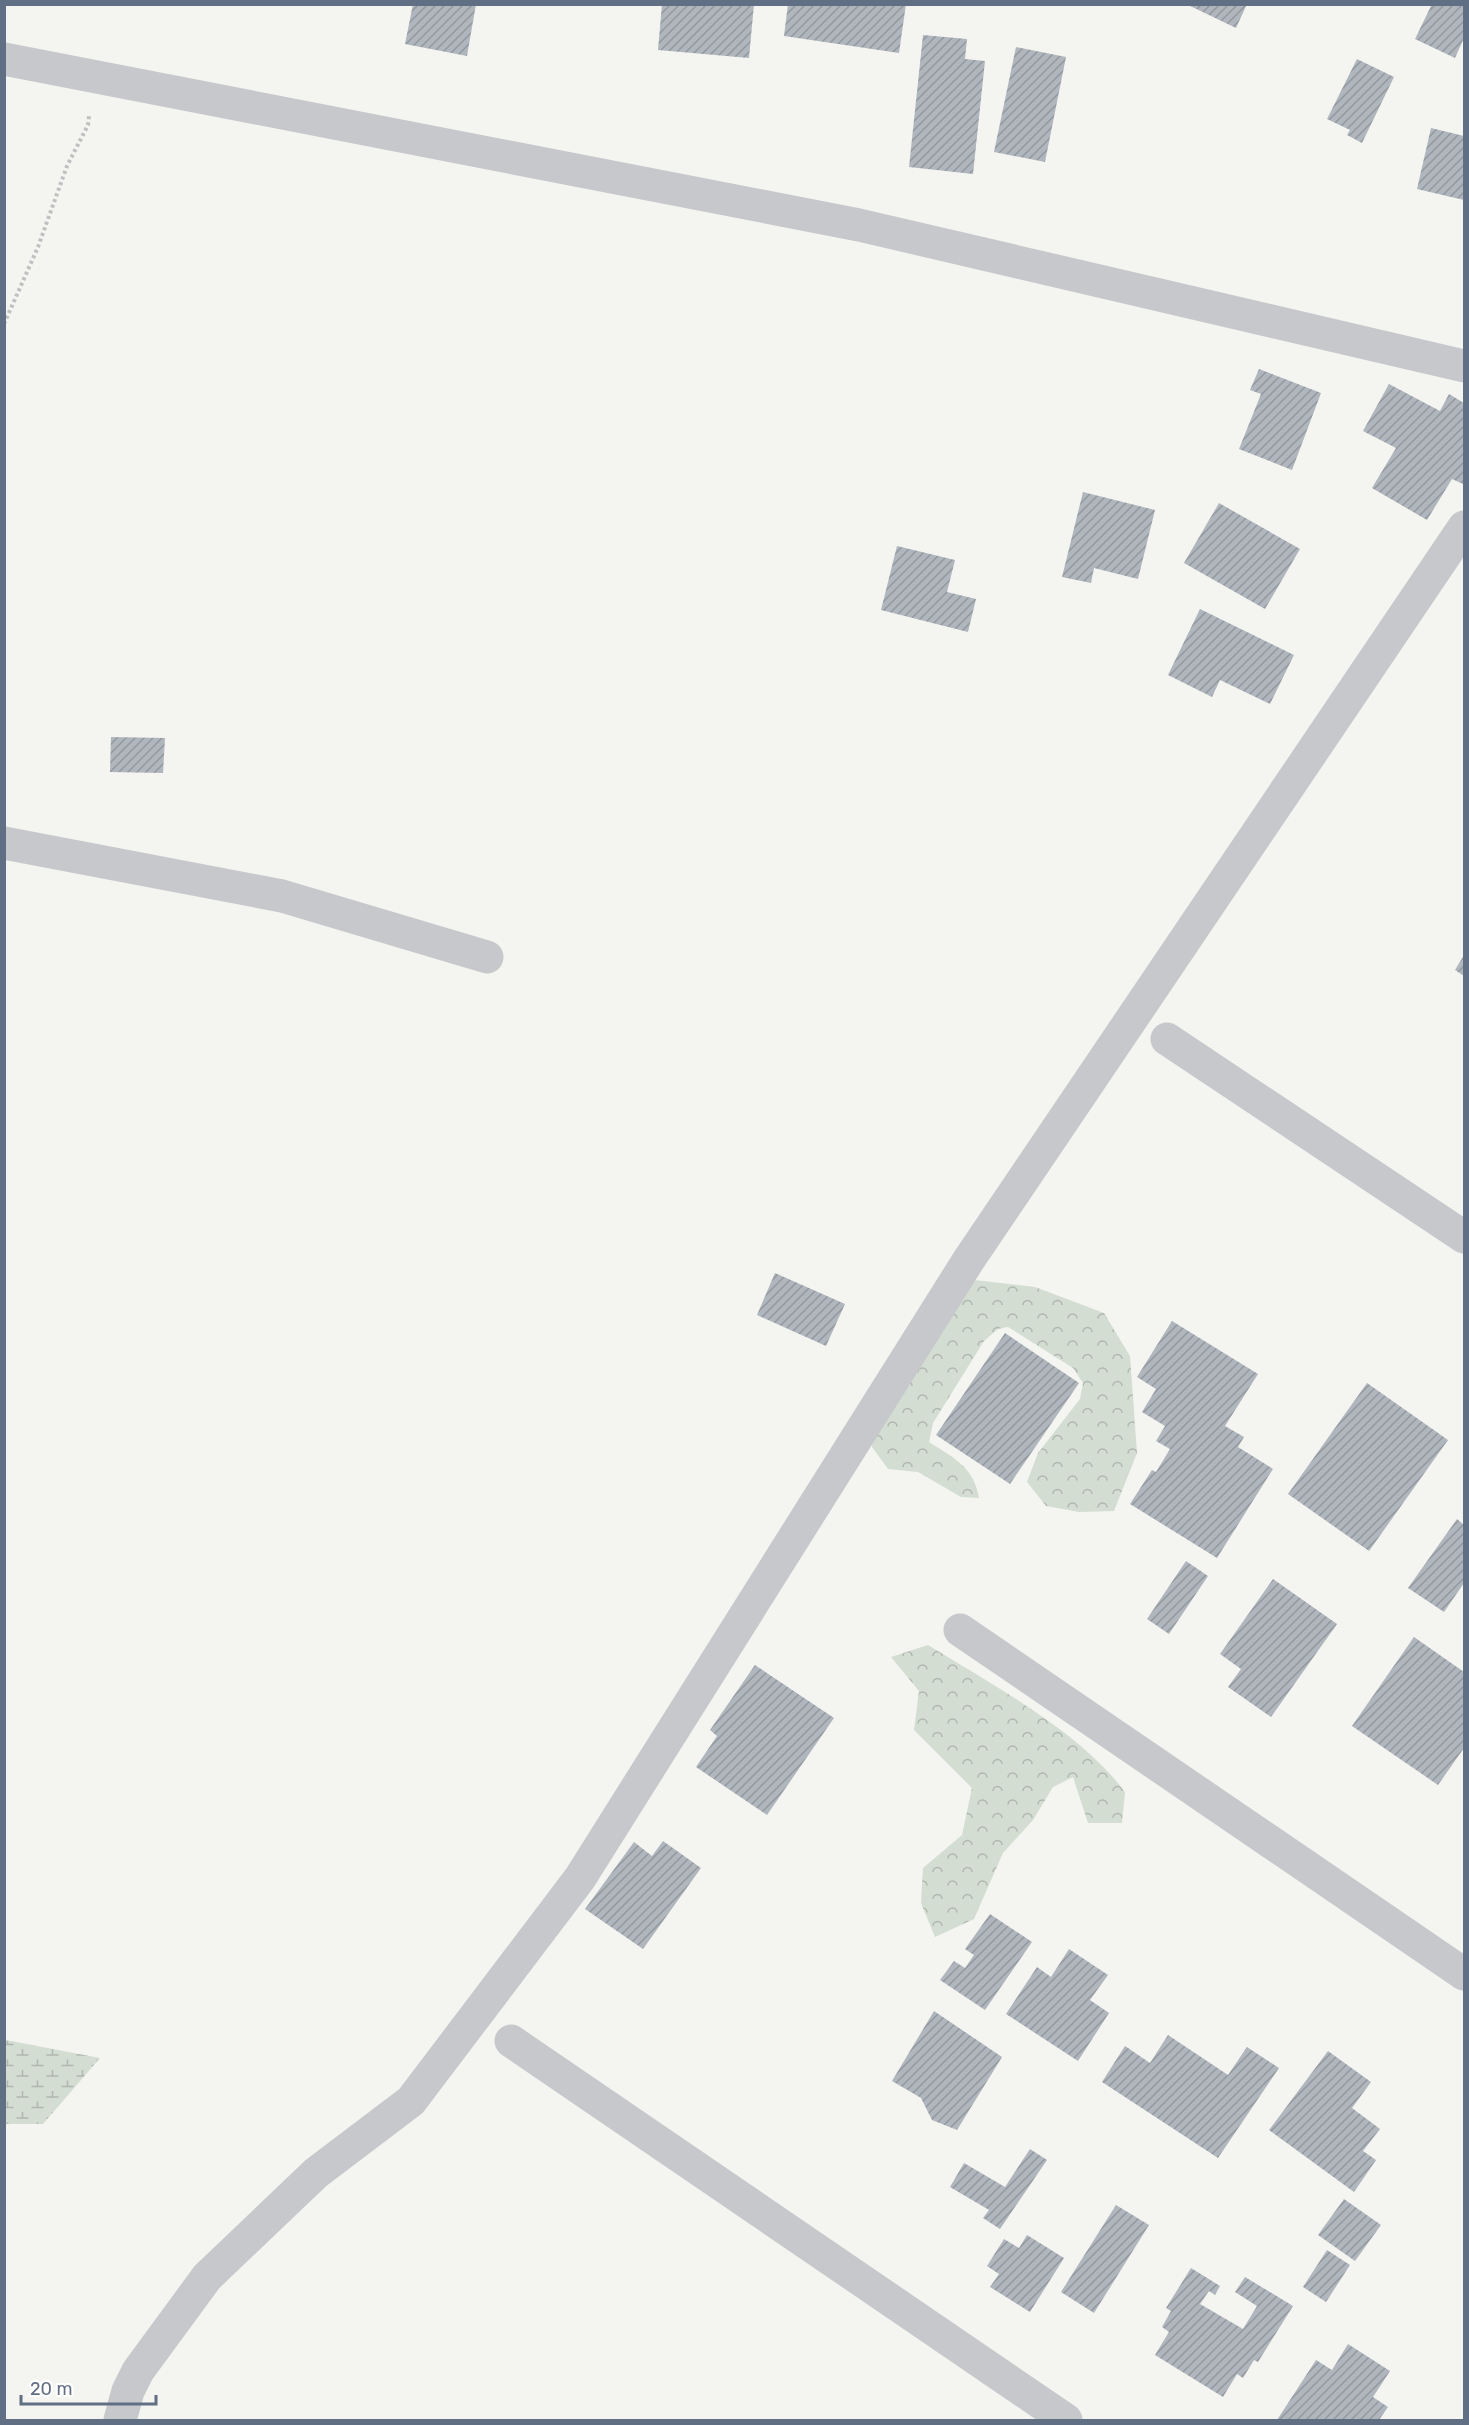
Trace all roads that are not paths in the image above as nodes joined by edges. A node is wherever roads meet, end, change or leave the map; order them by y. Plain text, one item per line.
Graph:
1 (4, 59) edge
2 (1464, 366) edge
3 (1464, 527) edge
4 (4, 843) edge
5 (488, 957) dead end
6 (1167, 1039) dead end
7 (1464, 1237) edge
8 (960, 1630) dead end
9 (1464, 1974) edge
10 (511, 2041) dead end
11 (120, 2421) edge
12 (1066, 2421) edge

1 - 2 street
3 - 11 street
4 - 5 street
6 - 7 street
8 - 9 street
10 - 12 street

